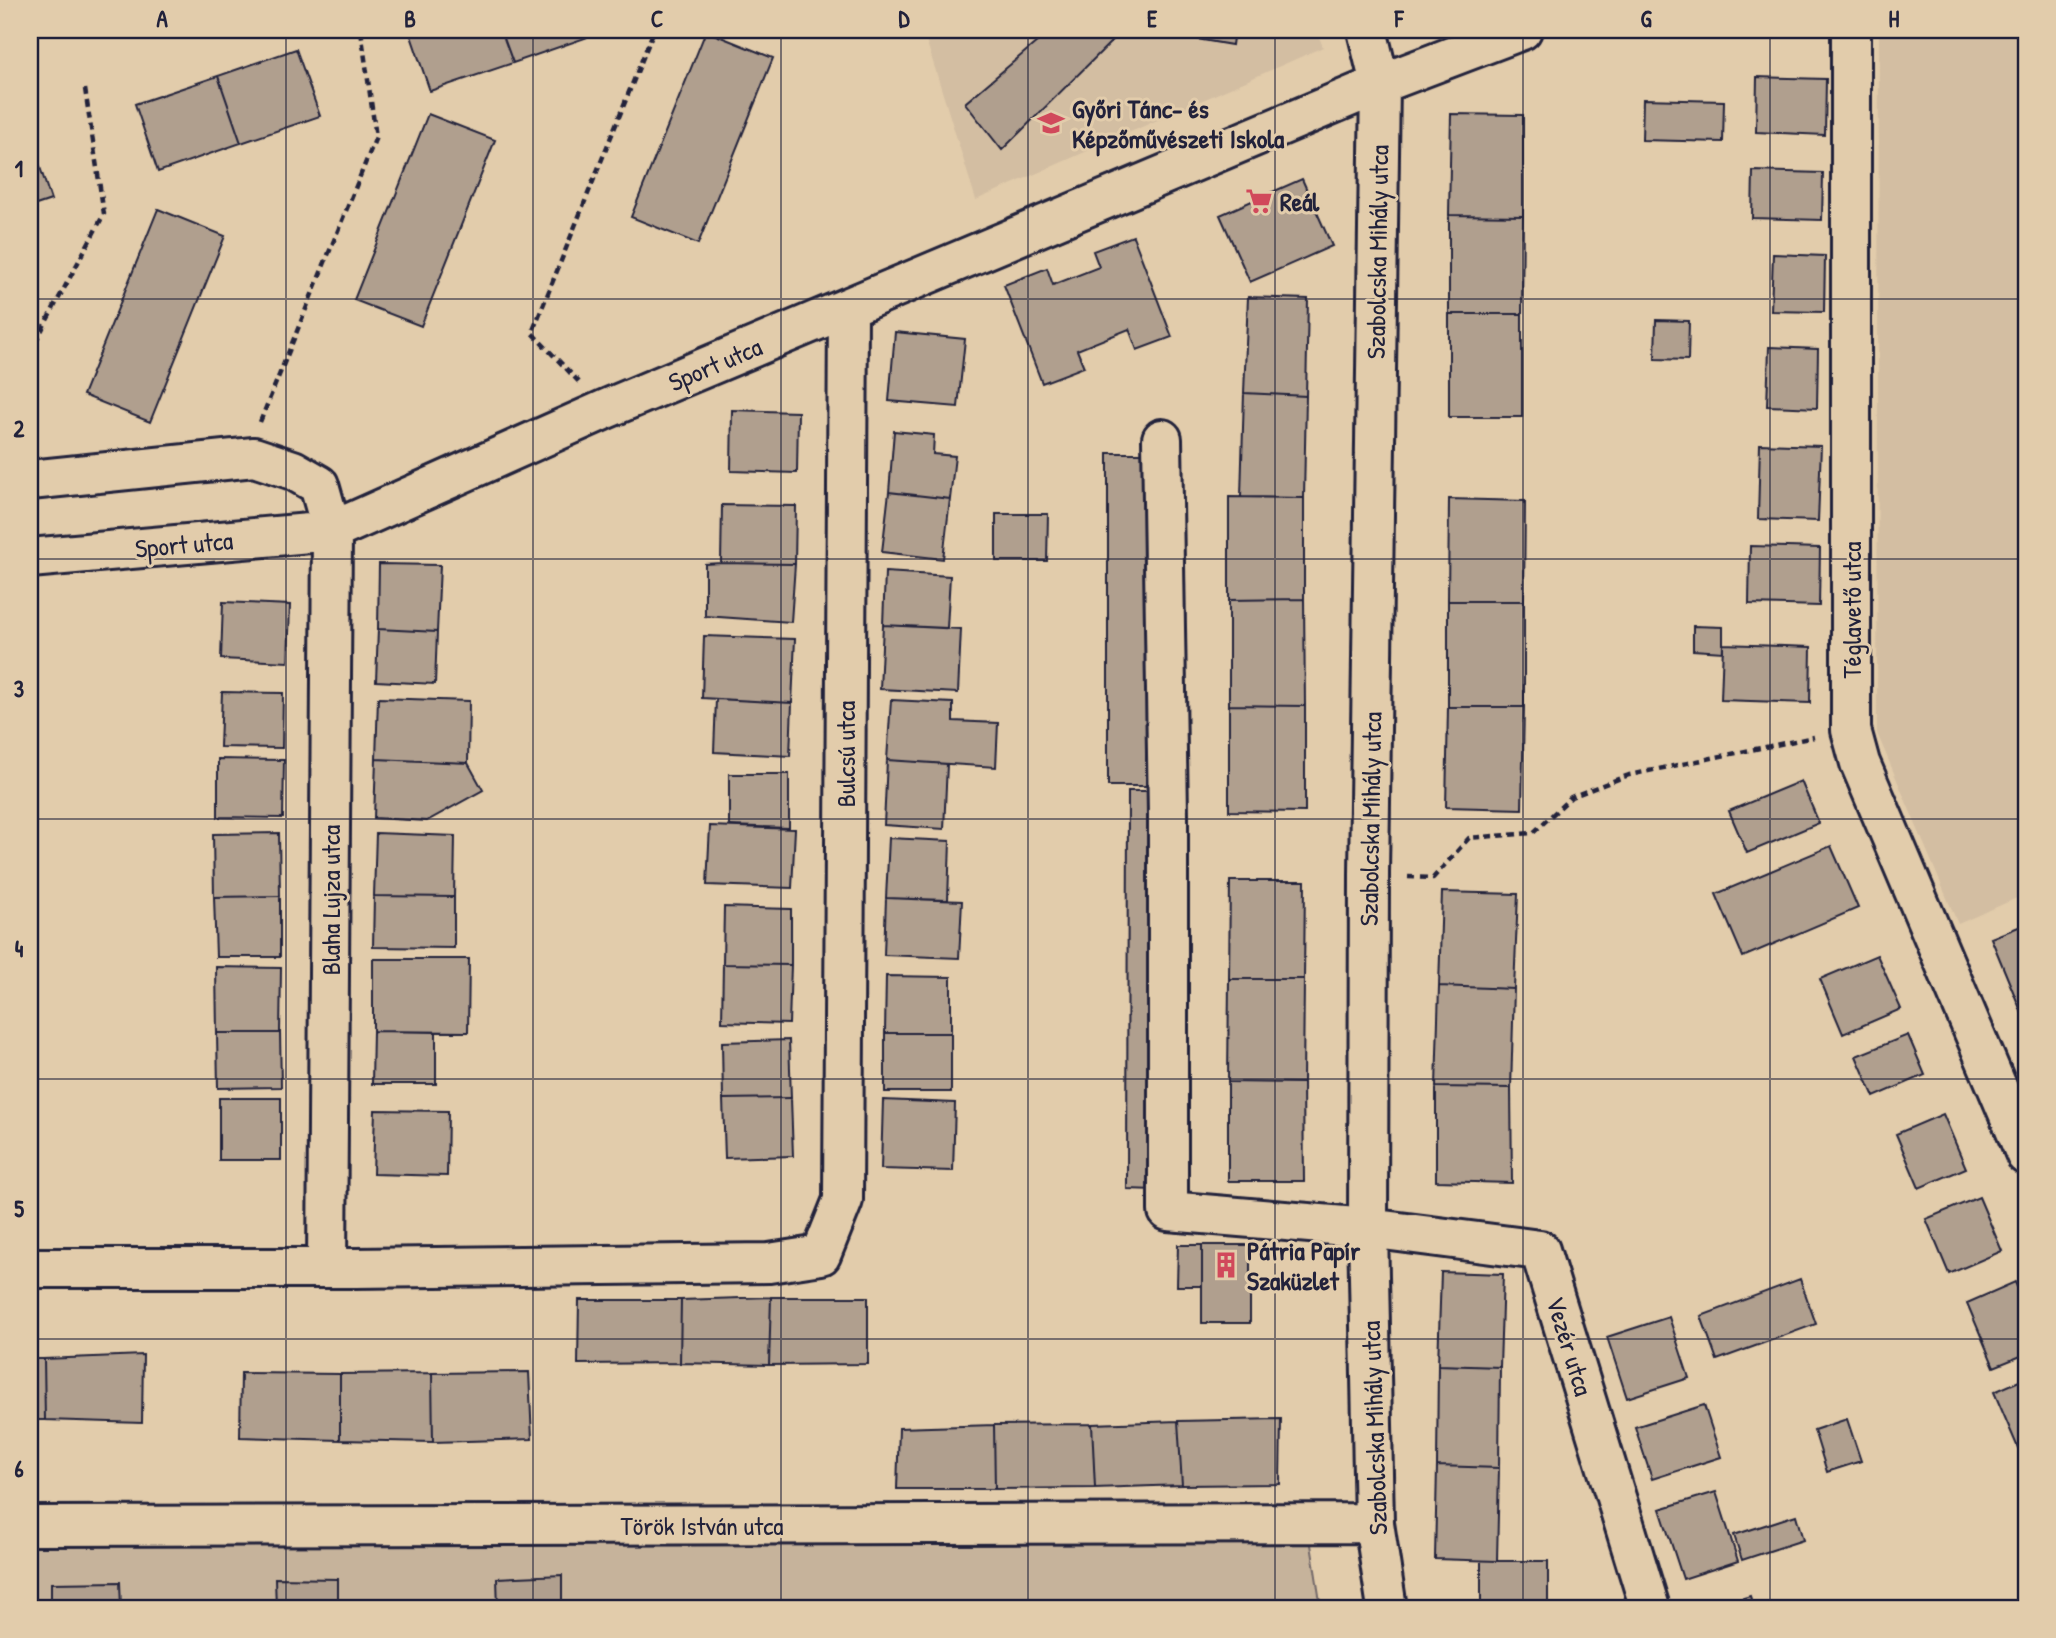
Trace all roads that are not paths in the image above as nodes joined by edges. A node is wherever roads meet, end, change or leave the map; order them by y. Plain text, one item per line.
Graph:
1 (1367, 30) edge
2 (1521, 30) edge
3 (1851, 30) edge
4 (1380, 84) junction
5 (848, 309) junction
6 (1162, 439) dead end
7 (30, 480) edge
8 (332, 531) junction
9 (30, 558) edge
10 (2026, 1155) edge
11 (1368, 1228) junction
12 (30, 1268) edge
13 (327, 1268) junction
14 (1374, 1523) junction
15 (30, 1526) edge
16 (1387, 1608) edge
17 (1650, 1608) edge

1 - 4 street, Szabolcska Mihály utca
2 - 4 street
3 - 10 street, Téglavető utca
4 - 5 street, Sport utca
4 - 11 street, Szabolcska Mihály utca
5 - 8 street, Sport utca
5 - 13 street, Bulcsú utca
6 - 11 street
7 - 8 street, Blaha Lujza utca
8 - 9 street, Sport utca
8 - 13 street, Blaha Lujza utca
11 - 14 street, Szabolcska Mihály utca
11 - 17 street, Vezér utca
12 - 13 street
14 - 15 street, Török István utca
14 - 16 street, Szabolcska Mihály utca

